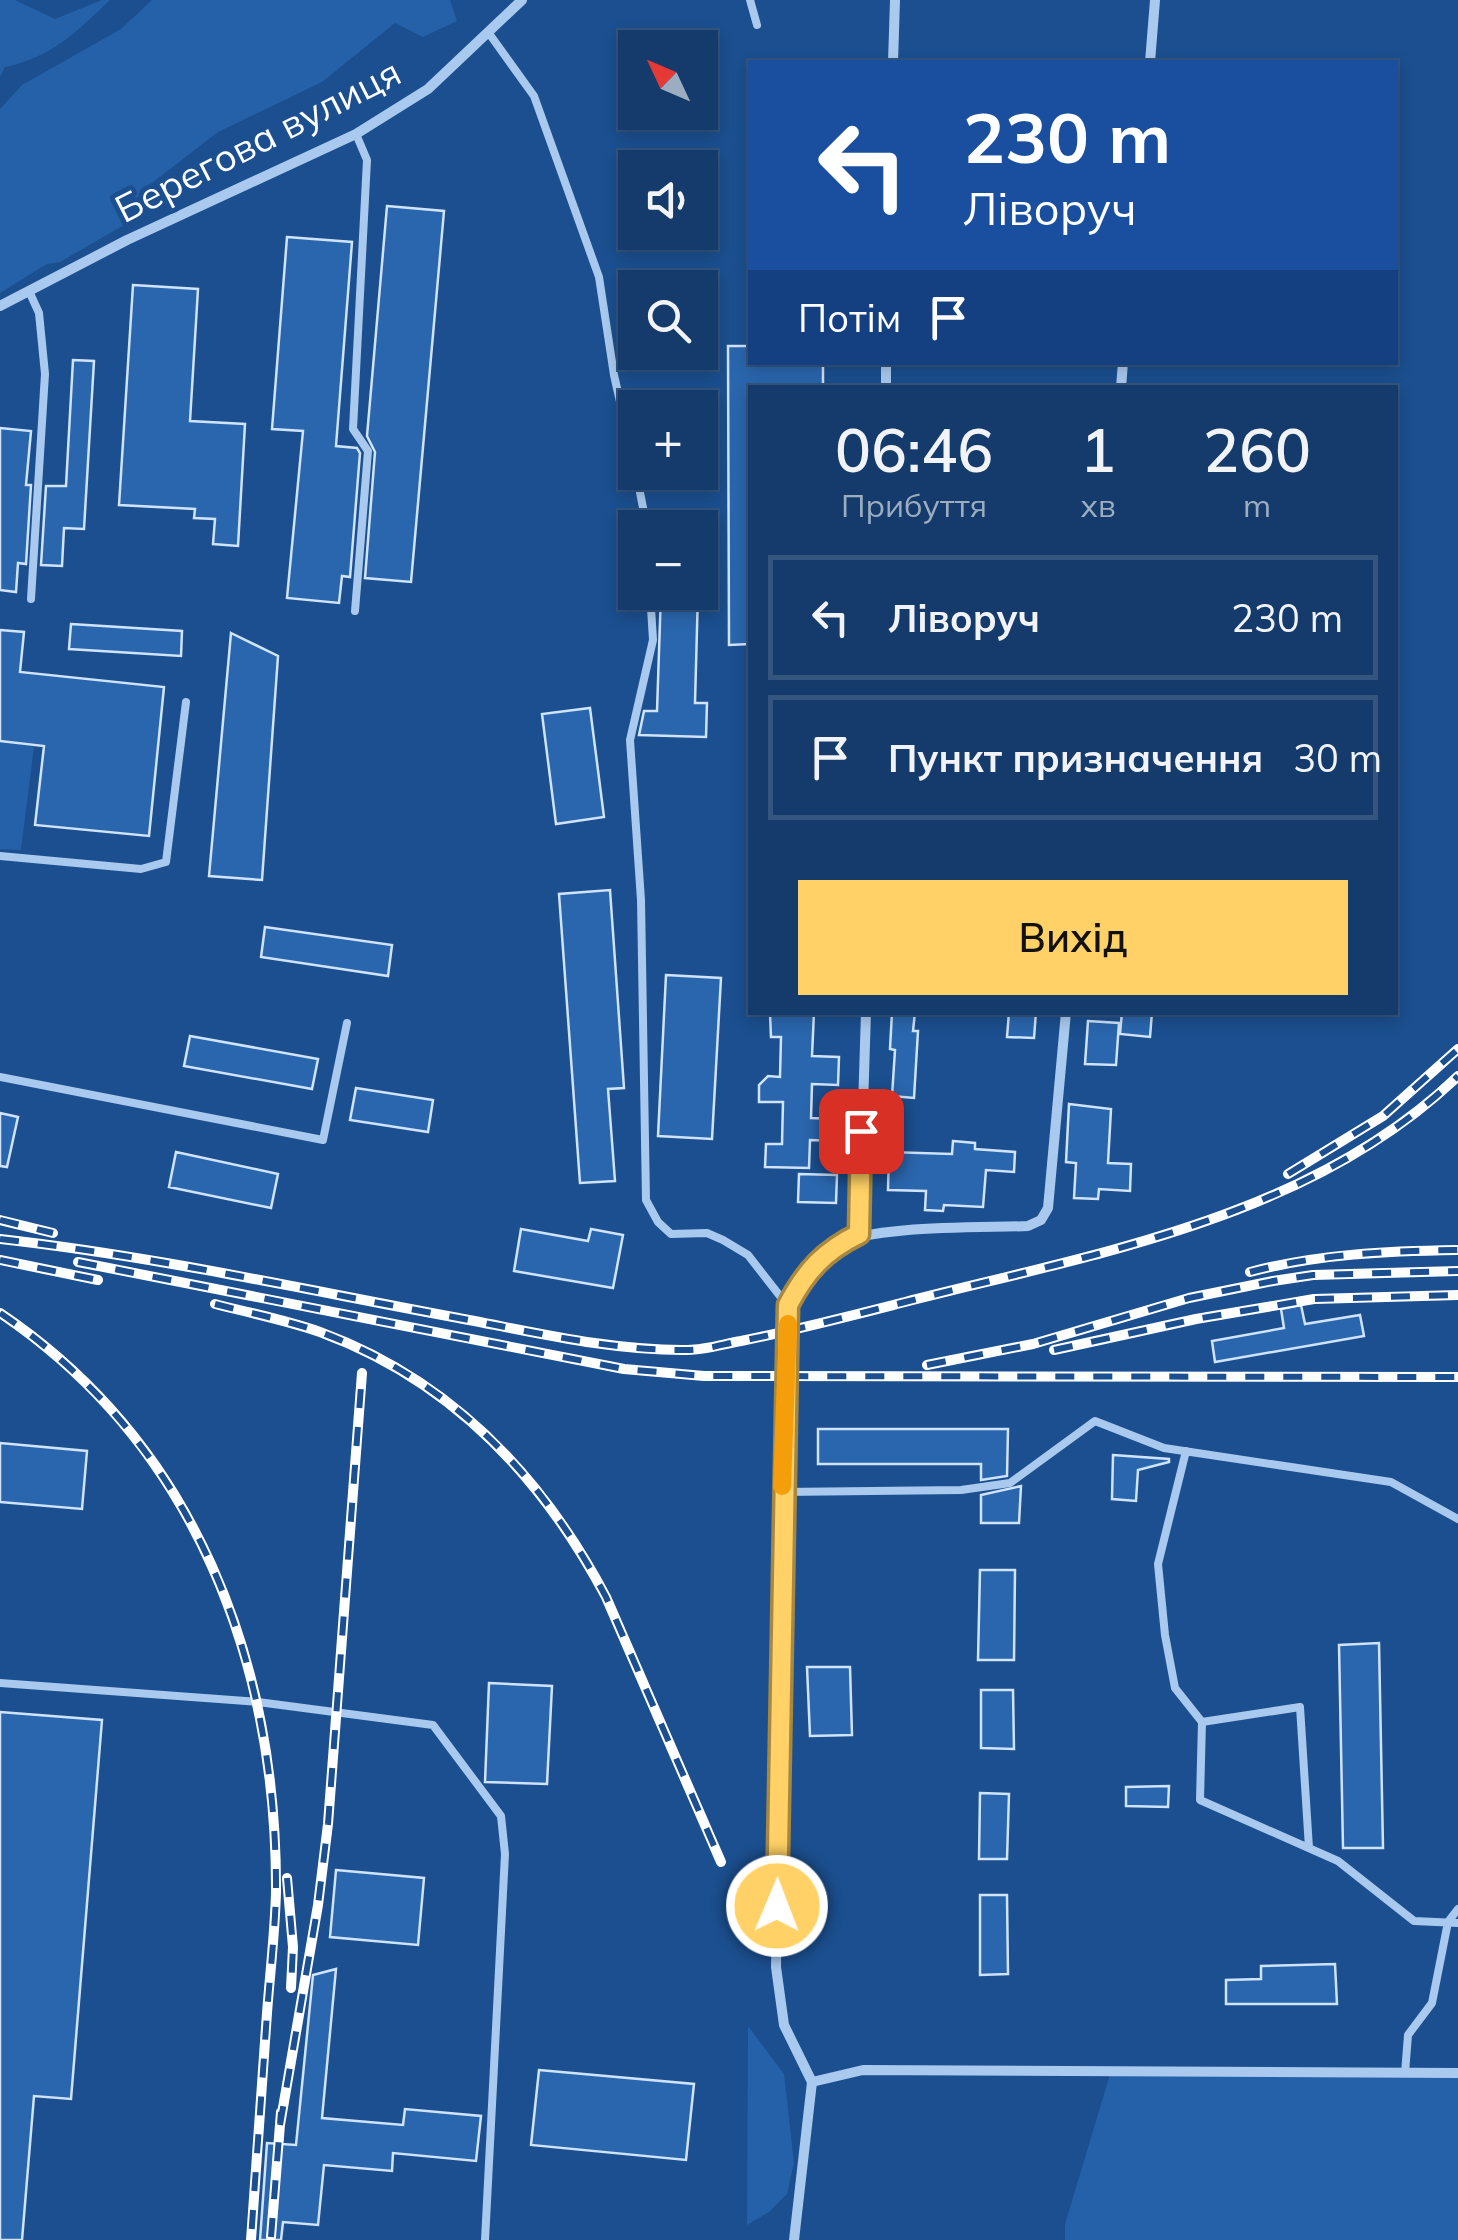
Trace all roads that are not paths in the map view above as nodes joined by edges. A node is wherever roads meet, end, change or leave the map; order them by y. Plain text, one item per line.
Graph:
1 (522, 0) edge
2 (750, 0) edge
3 (895, 0) edge
4 (1155, 0) edge
5 (756, 25) dead end
6 (488, 32) junction
7 (893, 60) edge
8 (1150, 60) edge
9 (356, 134) junction
10 (29, 291) junction
11 (0, 306) edge
12 (618, 392) edge
13 (31, 599) dead end
14 (651, 610) edge
15 (355, 611) dead end
16 (186, 702) dead end
17 (0, 856) edge
18 (866, 1015) edge
19 (1066, 1015) edge
20 (347, 1024) dead end
21 (0, 1077) edge
22 (859, 1234) junction
23 (788, 1305) junction
24 (1186, 1451) junction
25 (782, 1492) junction
26 (1458, 1519) edge
27 (0, 1684) edge
28 (1202, 1722) junction
29 (1309, 1848) junction
30 (1458, 1909) edge
31 (1453, 1922) edge
32 (1458, 2073) edge
33 (1405, 2074) junction
34 (812, 2082) junction
35 (484, 2240) edge
36 (794, 2240) edge

1 - 6 street, Берегова вулиця
2 - 5 lane
3 - 7 street
4 - 8 street
6 - 9 street, Берегова вулиця
6 - 12 lane
9 - 10 street, Берегова вулиця
9 - 15 lane
10 - 11 street, Берегова вулиця
10 - 13 lane
14 - 23 lane
16 - 17 lane
18 - 22 street
19 - 22 street
20 - 21 lane
22 - 23 street
23 - 25 street
24 - 25 lane
24 - 26 lane
24 - 28 lane
25 - 34 street
27 - 35 lane
28 - 29 lane
28 - 29 lane
29 - 31 lane
30 - 31 lane
31 - 33 lane
32 - 33 street
33 - 34 street
34 - 36 street

